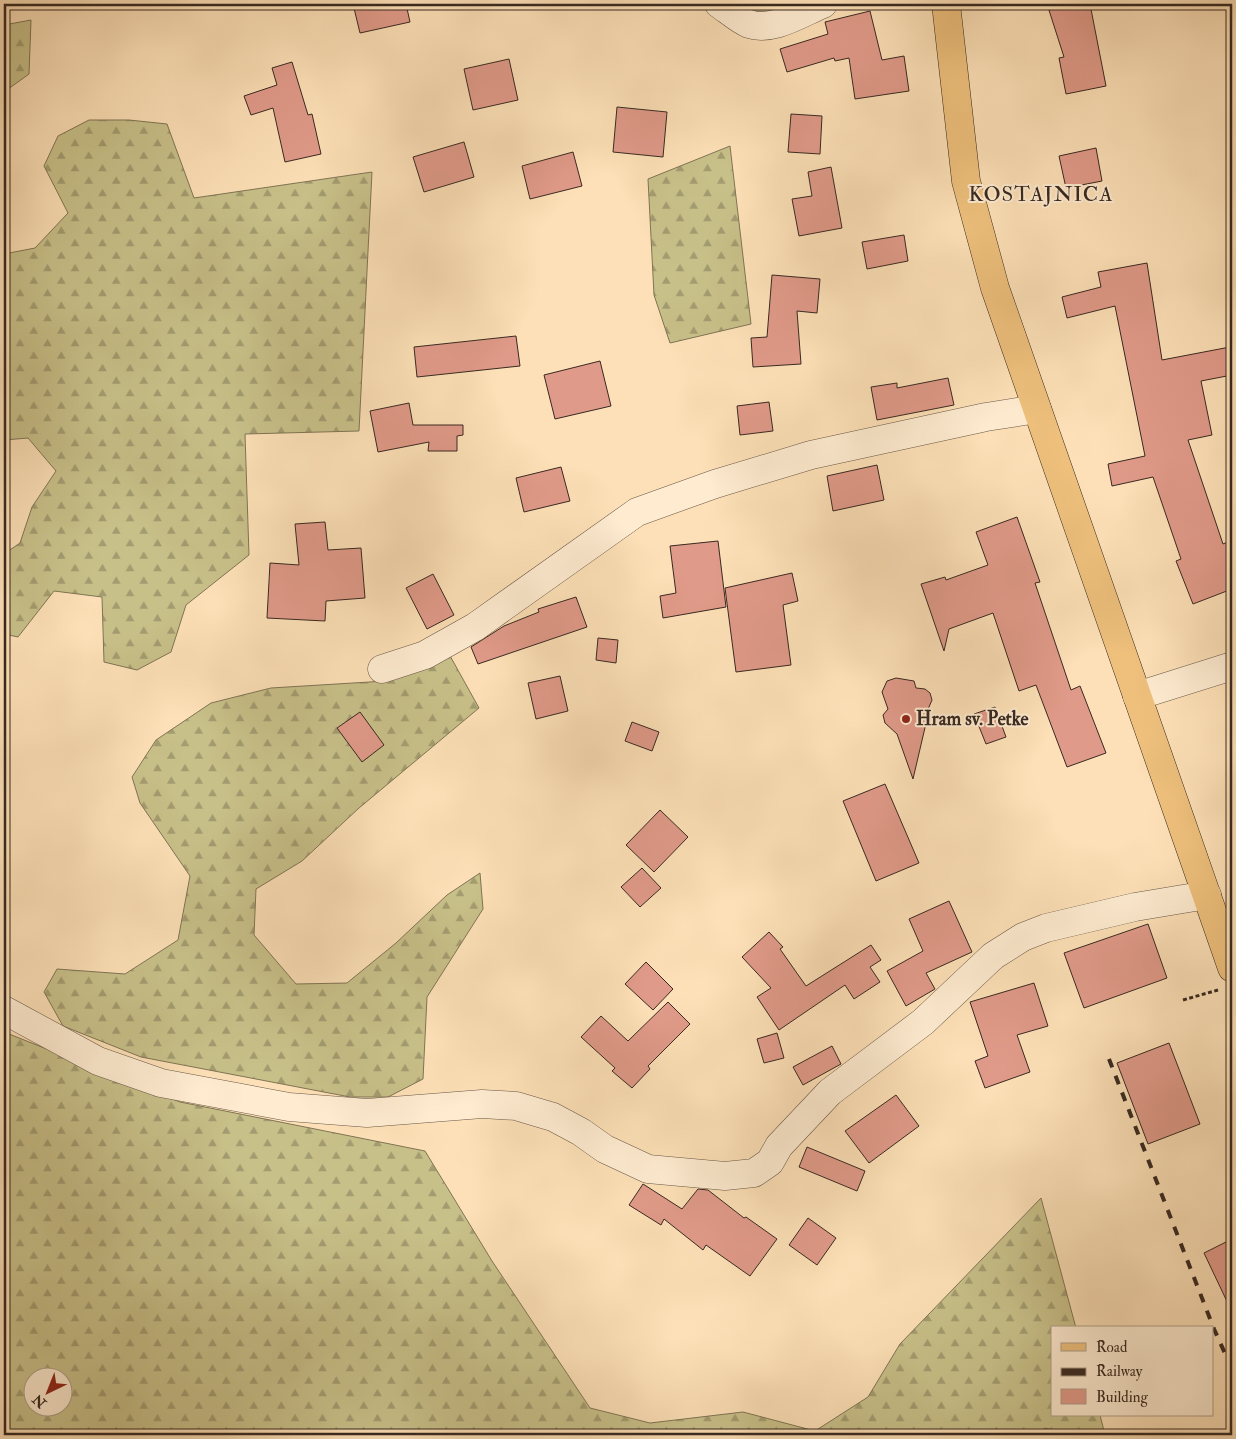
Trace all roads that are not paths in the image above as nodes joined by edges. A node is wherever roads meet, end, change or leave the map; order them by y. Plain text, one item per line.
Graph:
1 (720, 4) edge
2 (822, 4) edge
3 (946, 4) edge
4 (1037, 409) junction
5 (1232, 666) edge
6 (382, 669) dead end
7 (1137, 696) junction
8 (1207, 895) junction
9 (1228, 978) edge
10 (4, 1010) edge

1 - 2 street
3 - 4 main road
4 - 6 street
4 - 7 main road
5 - 7 street
7 - 8 main road
8 - 9 main road
8 - 10 street

